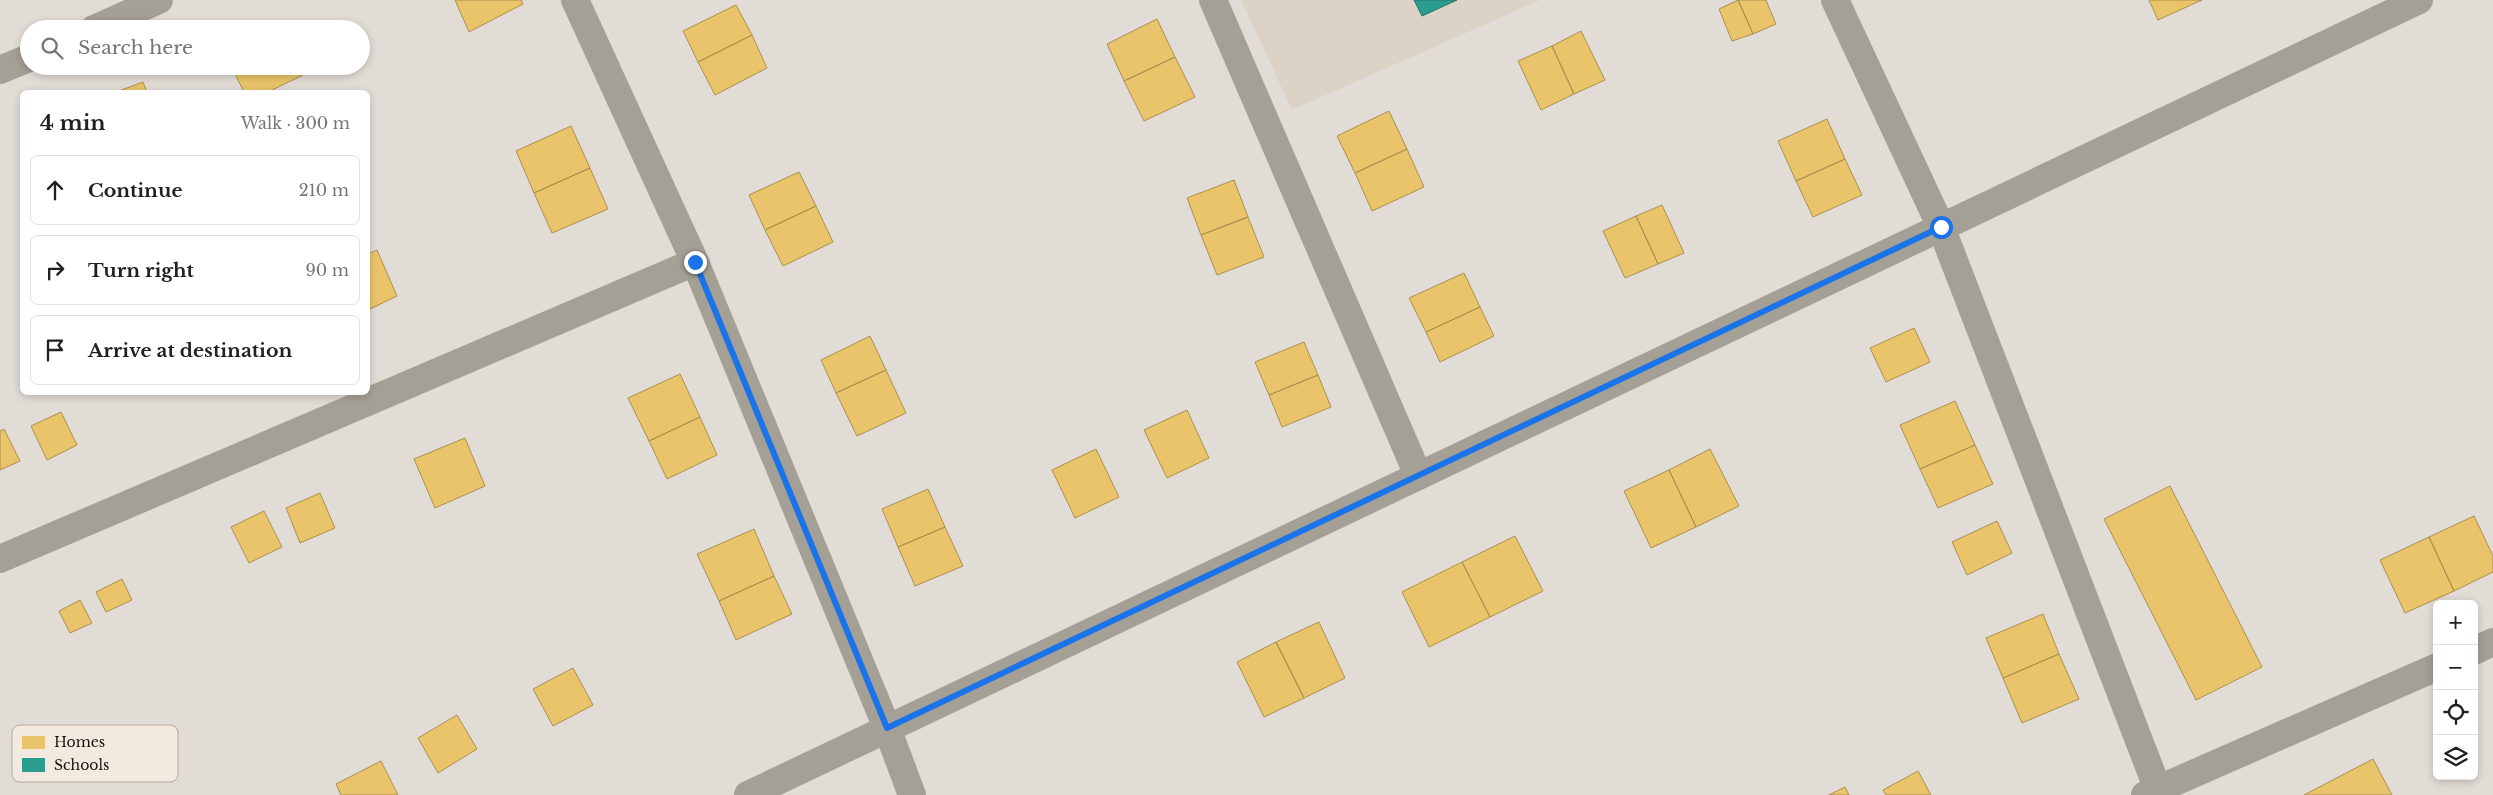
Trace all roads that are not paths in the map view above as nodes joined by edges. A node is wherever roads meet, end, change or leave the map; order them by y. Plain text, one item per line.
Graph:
1 (160, 0) edge
2 (575, 0) edge
3 (1213, 0) edge
4 (1835, 0) edge
5 (2419, 0) edge
6 (114, 20) edge
7 (20, 62) edge
8 (0, 70) edge
9 (1941, 227) junction
10 (695, 262) junction
11 (1418, 476) junction
12 (0, 559) edge
13 (2493, 642) edge
14 (2478, 648) edge
15 (2433, 669) edge
16 (887, 728) junction
17 (2154, 793) edge
18 (748, 795) edge
19 (912, 795) edge

1 - 6 street
2 - 10 street
3 - 11 street
4 - 9 street
5 - 9 street
7 - 8 street
9 - 11 street
9 - 17 street
10 - 12 street
10 - 16 street
11 - 16 street
13 - 14 street
15 - 17 street
16 - 18 street
16 - 19 street

